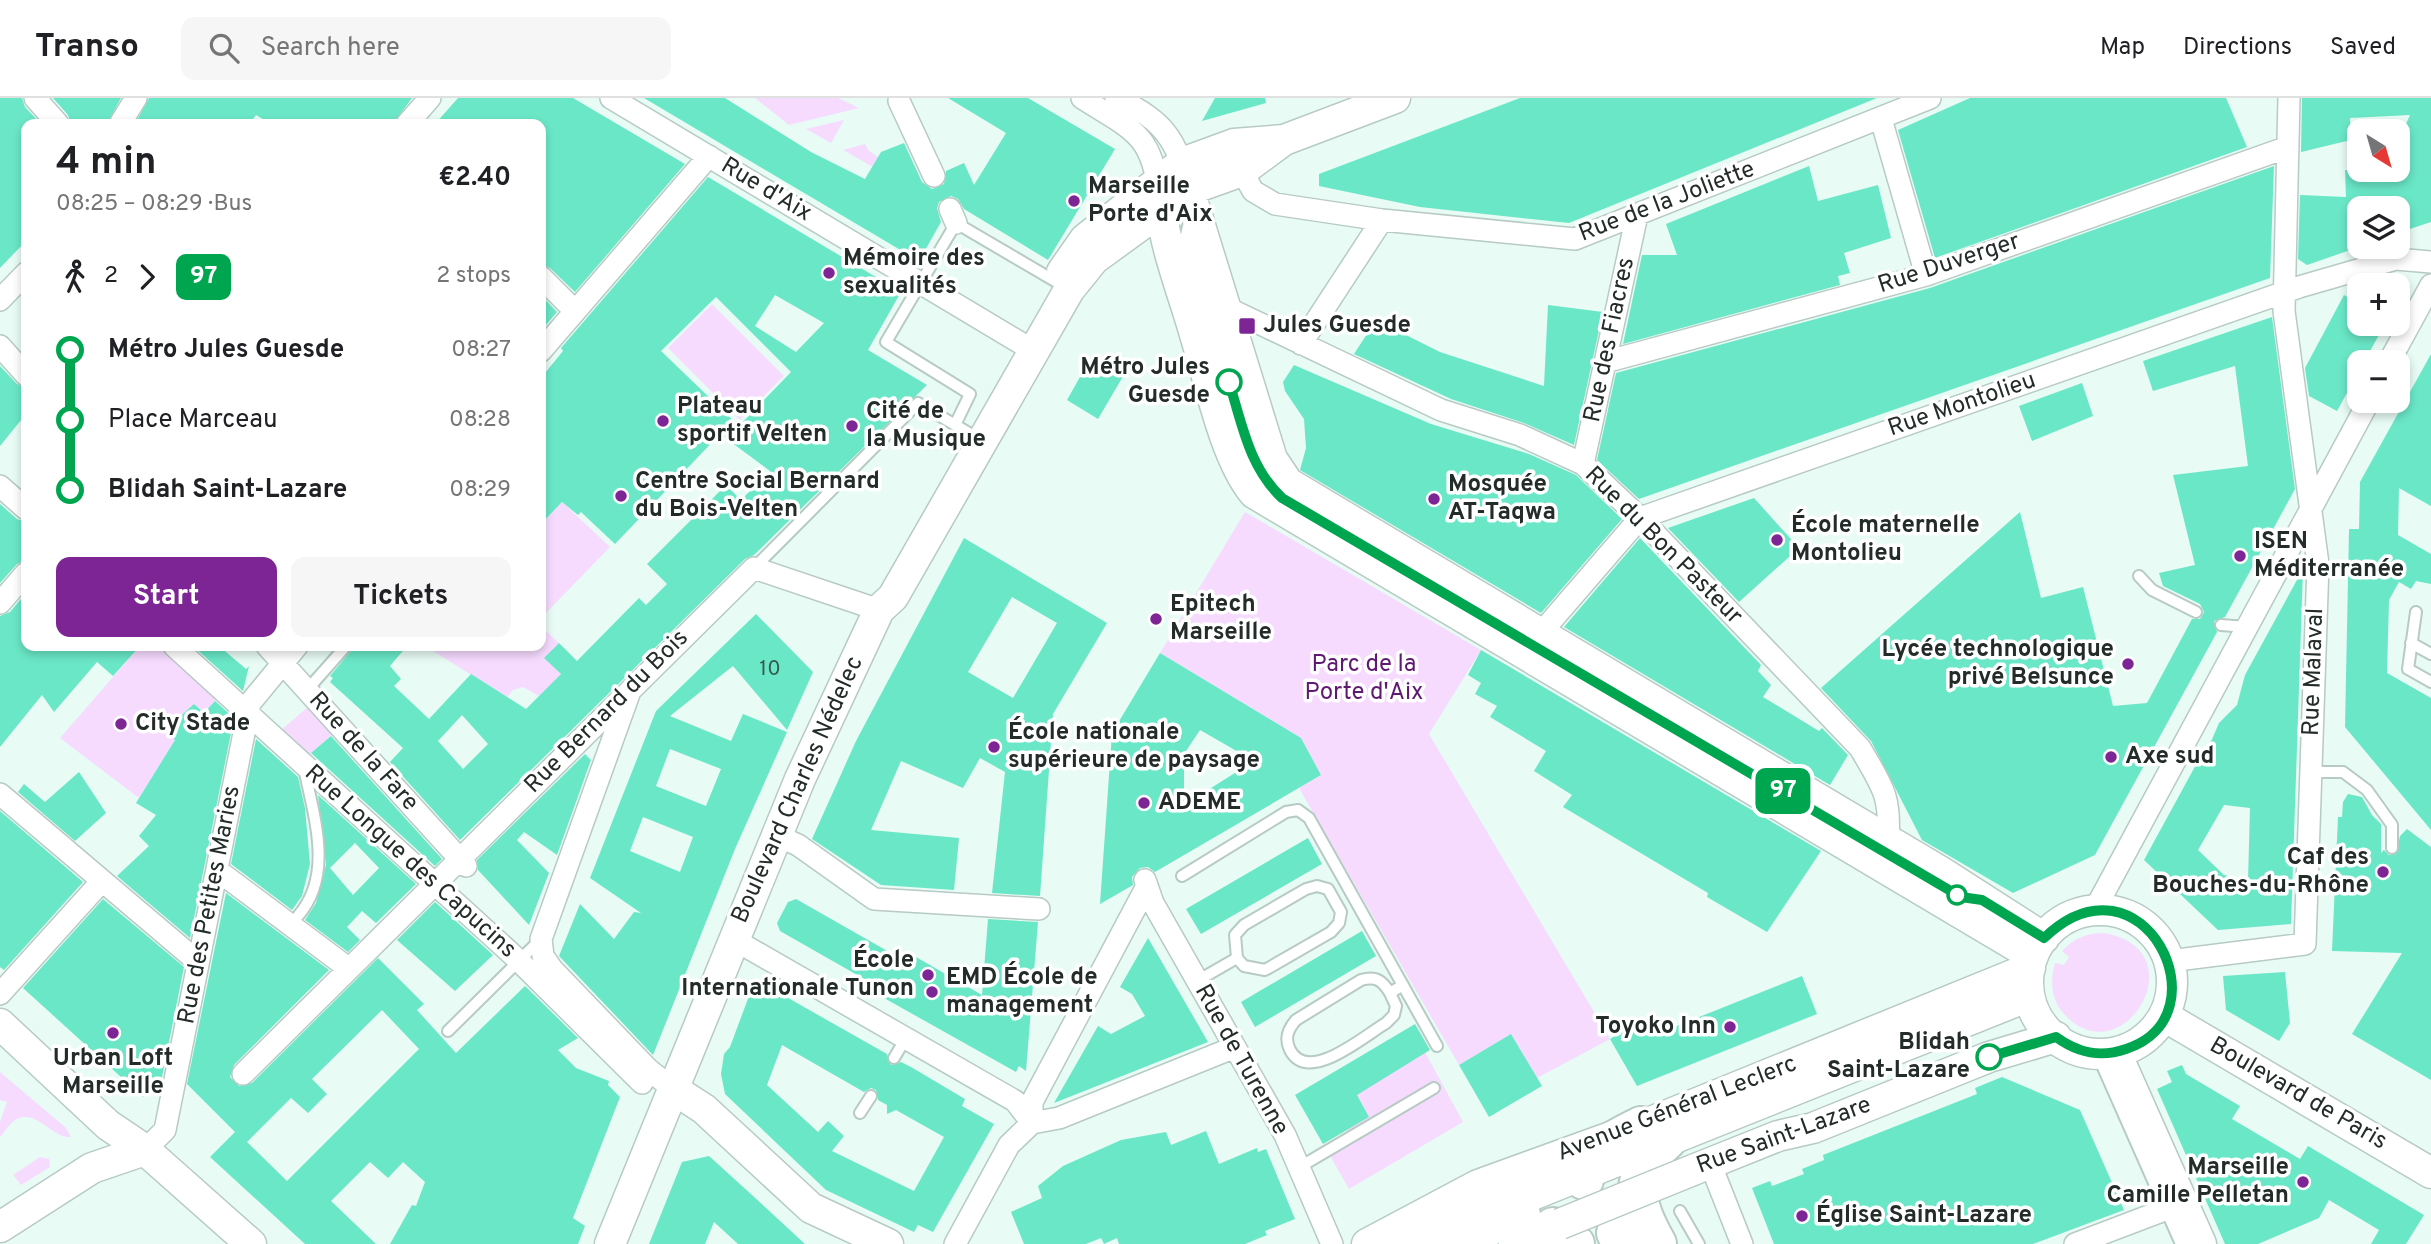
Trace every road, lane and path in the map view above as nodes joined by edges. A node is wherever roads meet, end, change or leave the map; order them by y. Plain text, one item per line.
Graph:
1 (35, 98) edge
2 (136, 98) edge
3 (430, 98) edge
4 (611, 98) edge
5 (1082, 98) edge
6 (1116, 98) edge
7 (1395, 98) edge
8 (1930, 98) edge
9 (2289, 98) edge
10 (899, 101) dead end
11 (54, 119) edge
12 (123, 119) edge
13 (411, 119) edge
14 (1881, 119) junction
15 (1284, 140) junction
16 (2288, 148) junction
17 (709, 156) junction
18 (1242, 171) junction
19 (934, 176) dead end
20 (1188, 187) junction
21 (1159, 194) junction
22 (1637, 215) junction
23 (1382, 220) junction
24 (2431, 262) edge
25 (1926, 275) junction
26 (21, 278) edge
27 (546, 282) edge
28 (920, 282) junction
29 (2431, 285) edge
30 (1063, 286) junction
31 (2284, 292) junction
32 (0, 300) edge
33 (1223, 306) junction
34 (575, 310) junction
35 (1301, 344) junction
36 (0, 345) edge
37 (546, 345) edge
38 (1027, 347) junction
39 (2396, 350) edge
40 (1605, 362) junction
41 (21, 369) edge
42 (2363, 413) edge
43 (969, 433) junction
44 (1583, 464) junction
45 (0, 485) edge
46 (1280, 496) junction
47 (21, 504) edge
48 (2311, 509) junction
49 (1640, 518) junction
50 (754, 568) junction
51 (2139, 576) dead end
52 (21, 579) edge
53 (0, 603) edge
54 (878, 610) junction
55 (2196, 612) dead end
56 (2416, 612) dead end
57 (2221, 625) dead end
58 (2247, 626) junction
59 (1540, 634) junction
60 (2410, 643) junction
61 (179, 651) edge
62 (272, 651) edge
63 (293, 651) edge
64 (342, 651) edge
65 (2431, 654) edge
66 (283, 663) junction
67 (2431, 682) edge
68 (631, 689) junction
69 (307, 690) junction
70 (248, 714) junction
71 (1697, 741) dead end
72 (1708, 748) dead end
73 (304, 765) junction
74 (2310, 772) junction
75 (0, 794) edge
76 (778, 836) junction
77 (1888, 841) junction
78 (2392, 848) dead end
79 (463, 862) junction
80 (217, 870) junction
81 (1182, 876) dead end
82 (101, 882) junction
83 (434, 884) junction
84 (1352, 892) junction
85 (1982, 900) junction
86 (1335, 901) junction
87 (1039, 909) dead end
88 (2094, 911) junction
89 (298, 916) dead end
90 (541, 939) junction
91 (733, 939) junction
92 (1237, 958) junction
93 (518, 961) junction
94 (2169, 961) junction
95 (198, 962) junction
96 (2034, 965) junction
97 (348, 968) junction
98 (1197, 981) junction
99 (1403, 985) junction
100 (2, 988) edge
101 (1390, 993) junction
102 (2164, 1016) junction
103 (0, 1024) edge
104 (448, 1031) dead end
105 (2056, 1037) junction
106 (906, 1038) junction
107 (1437, 1046) dead end
108 (1235, 1047) junction
109 (2107, 1053) junction
110 (894, 1058) dead end
111 (243, 1074) dead end
112 (642, 1083) dead end
113 (1434, 1088) dead end
114 (673, 1089) junction
115 (871, 1096) dead end
116 (860, 1113) dead end
117 (1032, 1123) junction
118 (1654, 1133) junction
119 (145, 1150) junction
120 (1591, 1166) junction
121 (1702, 1166) junction
122 (1297, 1168) junction
123 (2431, 1173) edge
124 (2174, 1207) junction
125 (1680, 1211) dead end
126 (0, 1227) edge
127 (1545, 1231) edge
128 (1642, 1236) edge
129 (1332, 1243) edge
130 (251, 1244) edge
131 (610, 1244) edge
132 (888, 1244) edge
133 (956, 1244) edge
134 (1367, 1244) edge
135 (1410, 1244) edge
136 (1440, 1244) edge
137 (1699, 1244) edge
138 (1742, 1244) edge
139 (2075, 1244) edge
140 (2181, 1244) edge
141 (2201, 1244) edge

1 - 11 street
2 - 12 street
3 - 13 street
4 - 17 street, Rue d'Aix
5 - 21 street
6 - 20 street
7 - 15 street
8 - 14 street, Rue de la Joliette
9 - 16 street, Rue Malaval
10 - 19 street
14 - 22 street, Rue de la Joliette
14 - 25 street
15 - 18 street
15 - 20 street
16 - 25 street, Rue Duverger
16 - 31 street, Rue Malaval
17 - 28 street, Rue d'Aix
17 - 34 street
18 - 20 street
18 - 23 street, Rue de la Joliette
20 - 21 street, Boulevard Charles Nédelec
20 - 33 street
20 - 46 lane
21 - 30 street, Boulevard Charles Nédelec
21 - 46 street
22 - 23 street, Rue de la Joliette
22 - 40 street, Rue des Fiacres
23 - 35 street
24 - 31 street, Rue Montolieu
25 - 40 street, Rue Duverger
26 - 32 street
27 - 34 street
28 - 30 lane
28 - 38 street, Rue d'Aix
28 - 43 lane
29 - 39 street
30 - 38 street, Boulevard Charles Nédelec
31 - 48 street, Rue Malaval
31 - 49 street, Rue Montolieu
33 - 35 street, Rue du Bon Pasteur
33 - 46 street
34 - 37 street
35 - 44 street, Rue du Bon Pasteur
36 - 41 street
38 - 43 street, Boulevard Charles Nédelec
40 - 44 street, Rue des Fiacres
42 - 48 street
43 - 50 lane, Rue Bernard du Bois
43 - 54 street, Boulevard Charles Nédelec
44 - 49 street, Rue du Bon Pasteur
45 - 47 street
46 - 59 street
46 - 71 lane
46 - 96 street
48 - 58 street
48 - 74 street, Rue Malaval
49 - 59 street, Rue Montolieu
49 - 77 street, Rue du Bon Pasteur
50 - 54 street
50 - 68 street, Rue Bernard du Bois
51 - 55 lane
52 - 53 street
54 - 76 street, Boulevard Charles Nédelec
56 - 60 lane
57 - 58 lane
58 - 88 street
59 - 77 street
60 - 65 lane
60 - 67 lane
61 - 70 street, Rue Longue des Capucins
62 - 66 street, Rue de la Fare
63 - 66 street, Rue des Petites Maries
64 - 69 lane
66 - 69 street, Rue de la Fare
66 - 70 street, Rue des Petites Maries
68 - 79 street, Rue Bernard du Bois
68 - 90 street
69 - 79 street, Rue de la Fare
70 - 73 street, Rue Longue des Capucins
70 - 80 street, Rue des Petites Maries
72 - 85 lane
73 - 83 street, Rue Longue des Capucins
73 - 89 lane
74 - 78 lane
74 - 94 street, Rue Malaval
75 - 82 street
76 - 87 street
76 - 91 street, Boulevard Charles Nédelec
77 - 85 street
79 - 83 street, Rue Bernard du Bois
80 - 95 street, Rue des Petites Maries
80 - 97 street
81 - 84 lane
82 - 95 street
82 - 100 street
83 - 93 street, Rue Longue des Capucins
83 - 97 street, Rue Bernard du Bois
84 - 86 lane
84 - 99 lane
85 - 96 street
86 - 92 lane
86 - 92 lane
88 - 94 street
88 - 96 street
90 - 93 lane
90 - 114 street
91 - 106 street
91 - 114 street, Boulevard Charles Nédelec
92 - 98 lane
93 - 104 lane
93 - 112 street, Rue Longue des Capucins
94 - 102 street
95 - 119 street, Rue des Petites Maries
96 - 105 street
96 - 118 street, Avenue Général Leclerc
97 - 111 street, Rue Bernard du Bois
98 - 108 street, Rue de Turenne
98 - 117 street, Rue de Turenne
99 - 101 lane
99 - 107 lane
101 - 101 lane
102 - 109 street
102 - 123 street, Boulevard de Paris
103 - 119 street
105 - 109 street
105 - 121 street, Rue Saint-Lazare
106 - 110 lane
106 - 117 street
108 - 117 street
108 - 122 street, Rue de Turenne
109 - 124 street
113 - 122 lane
114 - 131 street, Boulevard Charles Nédelec
114 - 132 street
115 - 116 lane
117 - 133 street
118 - 120 highway
118 - 128 highway
119 - 126 street
119 - 130 street
120 - 134 street, Avenue Général Leclerc
120 - 135 street, Avenue Général Leclerc
121 - 127 street, Rue Saint-Lazare, bridge
121 - 138 street
122 - 129 street, Rue de Turenne
124 - 139 street
124 - 140 lane
124 - 141 street
125 - 137 lane
127 - 136 highway

